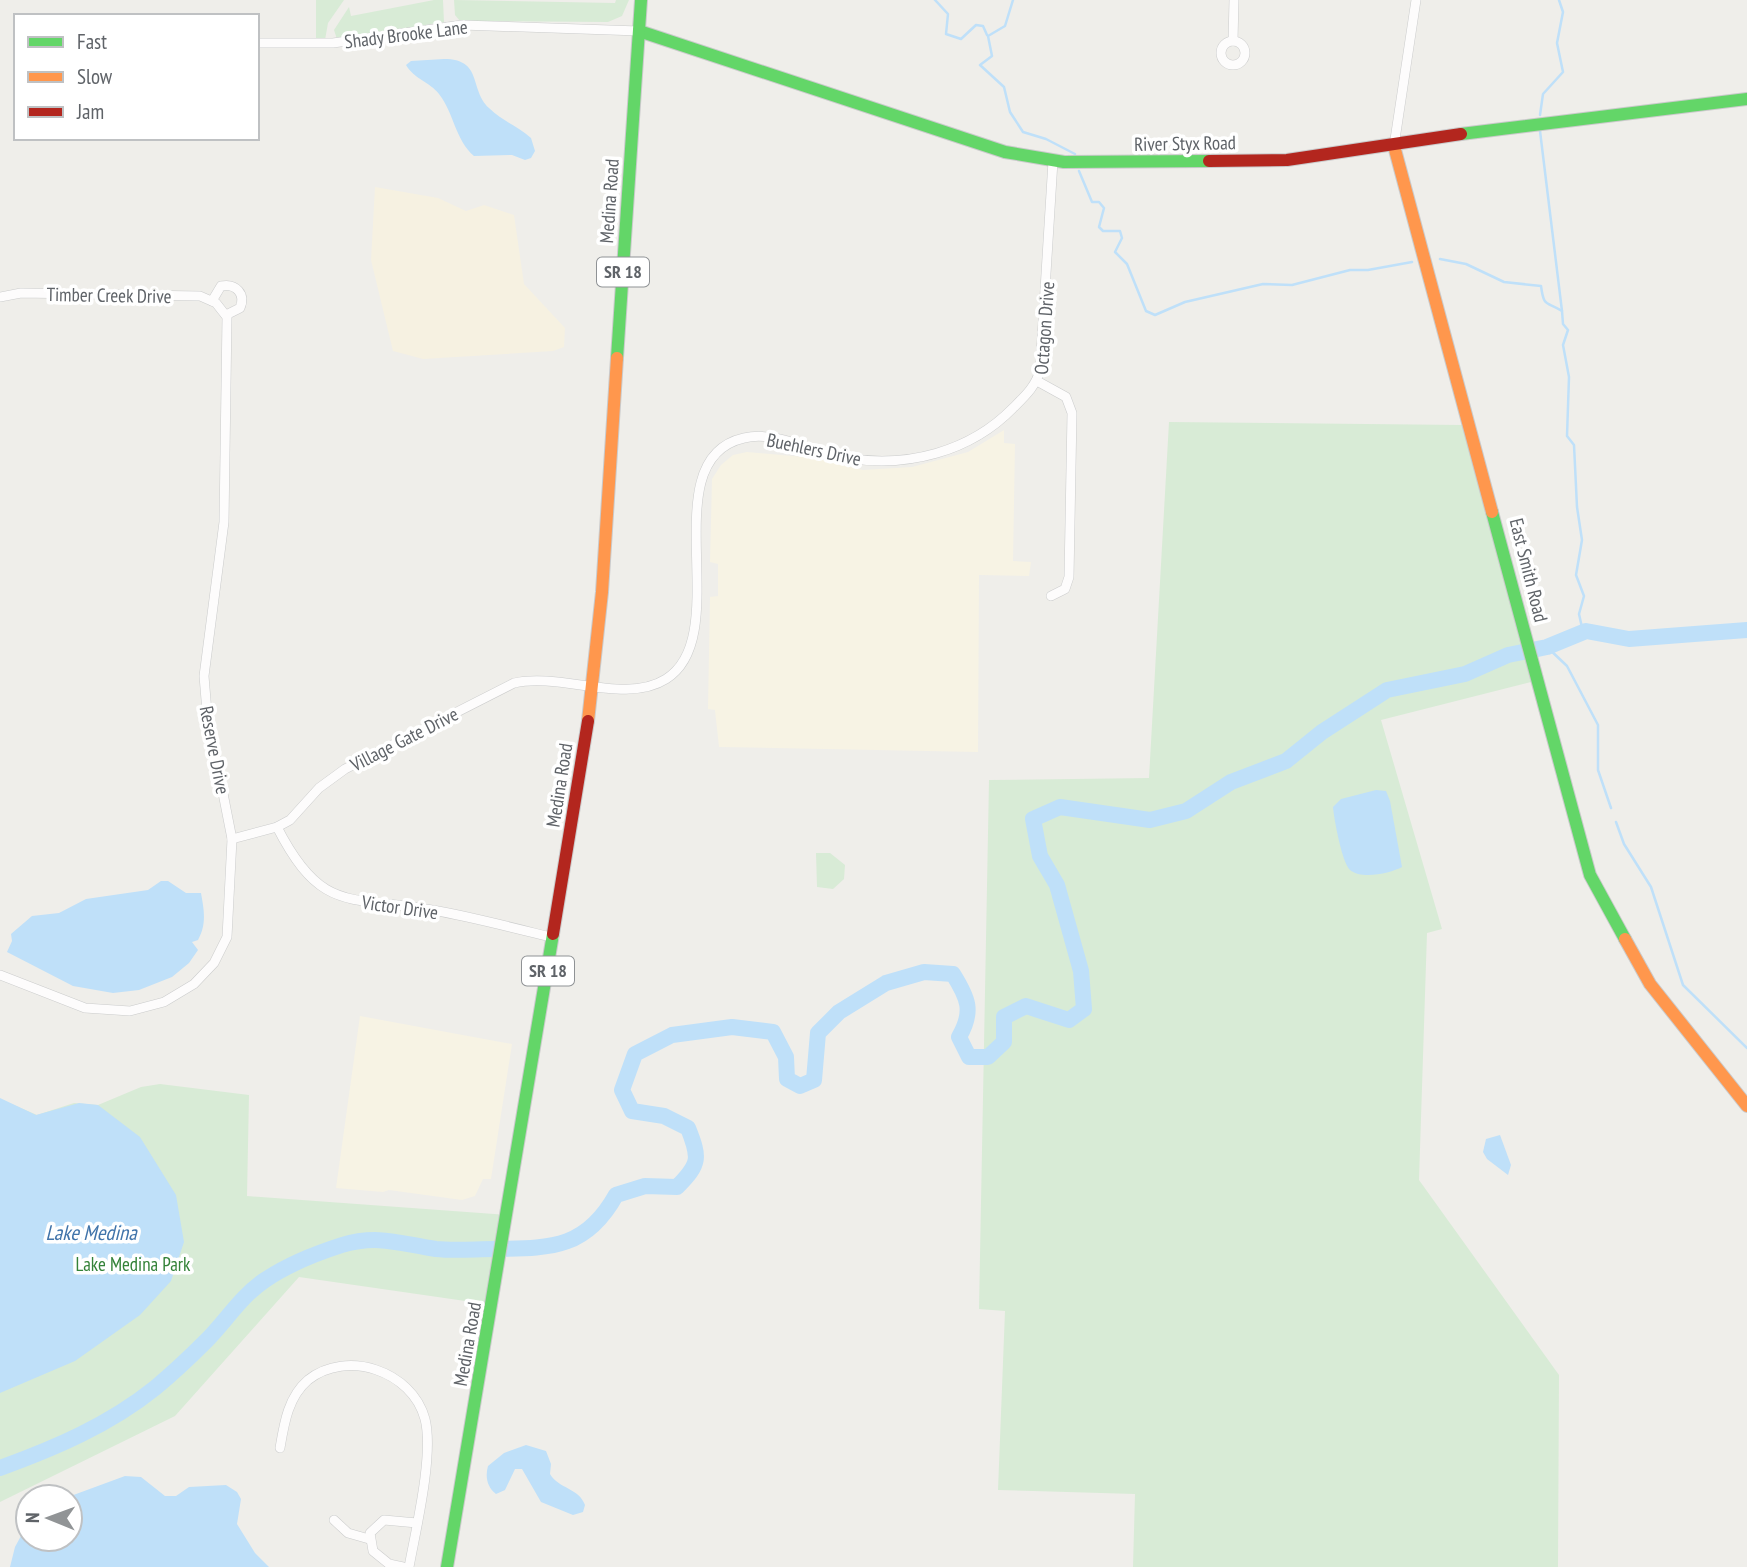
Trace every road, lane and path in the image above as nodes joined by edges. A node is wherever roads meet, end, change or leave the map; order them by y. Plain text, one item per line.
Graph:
1 (641, 0) edge
2 (1234, 0) edge
3 (1416, 0) edge
4 (639, 31) junction
5 (1233, 41) dead end
6 (259, 43) edge
7 (1747, 99) edge
8 (1395, 146) junction
9 (1053, 161) junction
10 (0, 297) edge
11 (214, 302) junction
12 (226, 315) junction
13 (1037, 382) junction
14 (1051, 596) dead end
15 (592, 686) junction
16 (277, 827) junction
17 (232, 839) junction
18 (554, 938) junction
19 (0, 975) edge
20 (1747, 1106) edge
21 (280, 1448) dead end
22 (334, 1520) dead end
23 (417, 1523) junction
24 (369, 1539) junction
25 (403, 1567) edge
26 (409, 1567) edge
27 (447, 1567) edge

1 - 4 main road, Medina Road / SR 18
2 - 5 street
3 - 8 street, East Smith Road
4 - 6 street, Shady Brooke Lane
4 - 9 main road, River Styx Road
4 - 15 main road, Medina Road / SR 18
7 - 8 main road, River Styx Road
8 - 9 main road, River Styx Road
8 - 20 main road, East Smith Road
9 - 13 street, Octagon Drive
10 - 11 street, Timber Creek Drive
11 - 12 street
11 - 12 street
12 - 17 street, Reserve Drive
13 - 14 street, Octagon Drive
13 - 15 street, Buehlers Drive
15 - 16 street, Village Gate Drive
15 - 18 main road, Medina Road / SR 18
16 - 17 street, Village Gate Drive
16 - 18 street, Victor Drive
17 - 19 street, Reserve Drive
18 - 27 main road, Medina Road / SR 18
21 - 23 street
22 - 24 street
23 - 24 street
23 - 26 street
24 - 25 street

